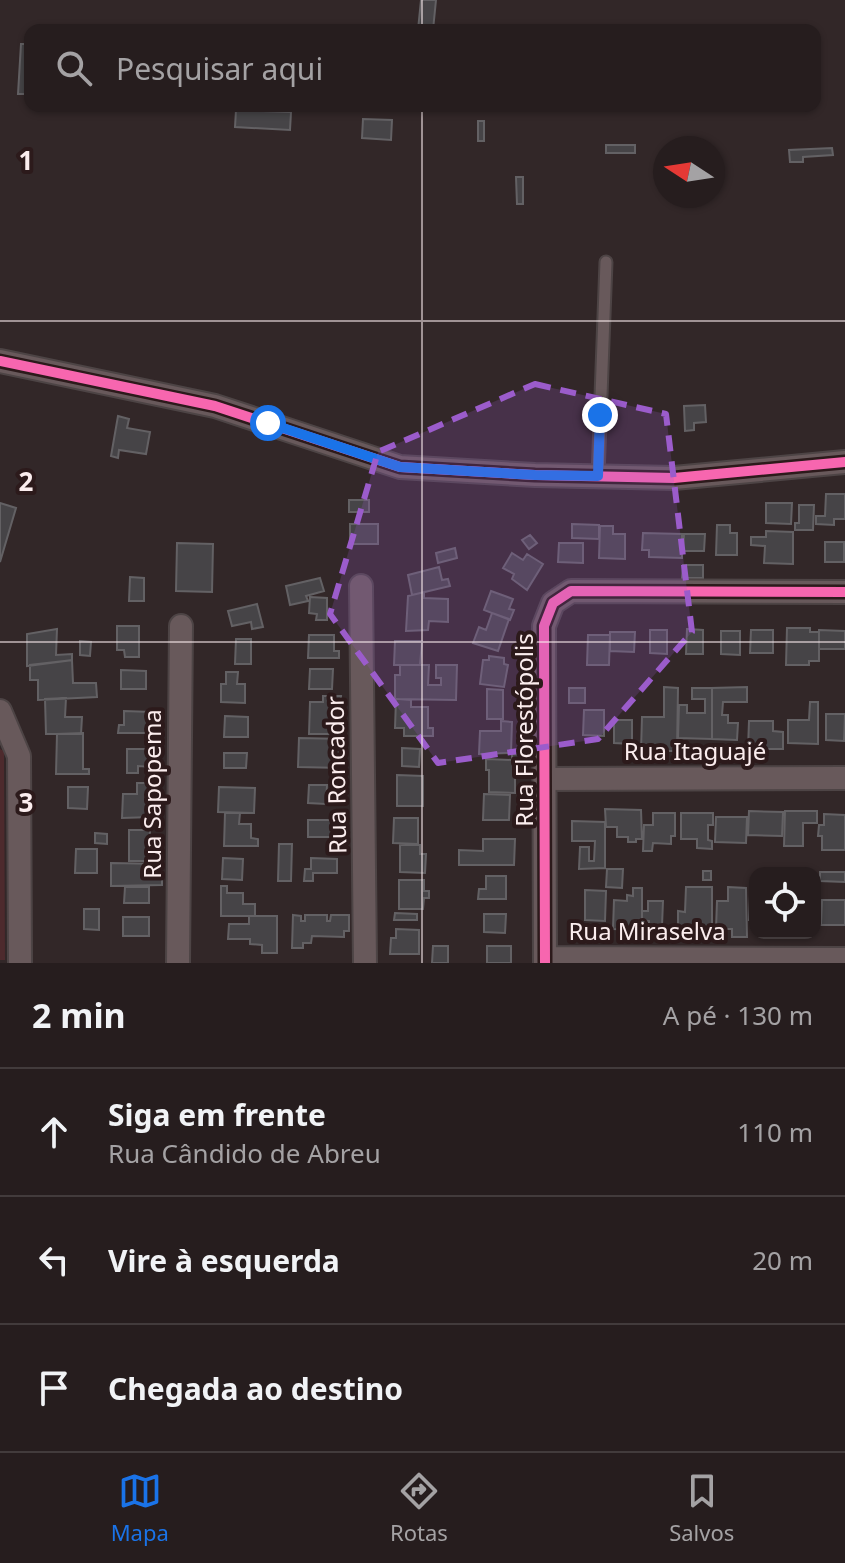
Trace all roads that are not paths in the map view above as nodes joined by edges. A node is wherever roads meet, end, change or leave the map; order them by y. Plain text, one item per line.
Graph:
1 (606, 262) dead end
2 (0, 361) edge
3 (845, 462) edge
4 (598, 476) junction
5 (361, 586) dead end
6 (845, 592) edge
7 (181, 626) dead end
8 (0, 711) edge
9 (845, 778) edge
10 (545, 779) junction
11 (845, 959) edge
12 (545, 960) edge
13 (20, 963) edge
14 (178, 963) edge
15 (365, 963) edge

1 - 4 lane
2 - 4 street
3 - 4 street
5 - 15 street, Rua Roncador
6 - 10 street, Rua Florestópolis
7 - 14 street, Rua Sapopema
8 - 13 street
9 - 10 street, Rua Itaguajé
10 - 12 street, Rua Florestópolis
11 - 12 street, Rua Miraselva

